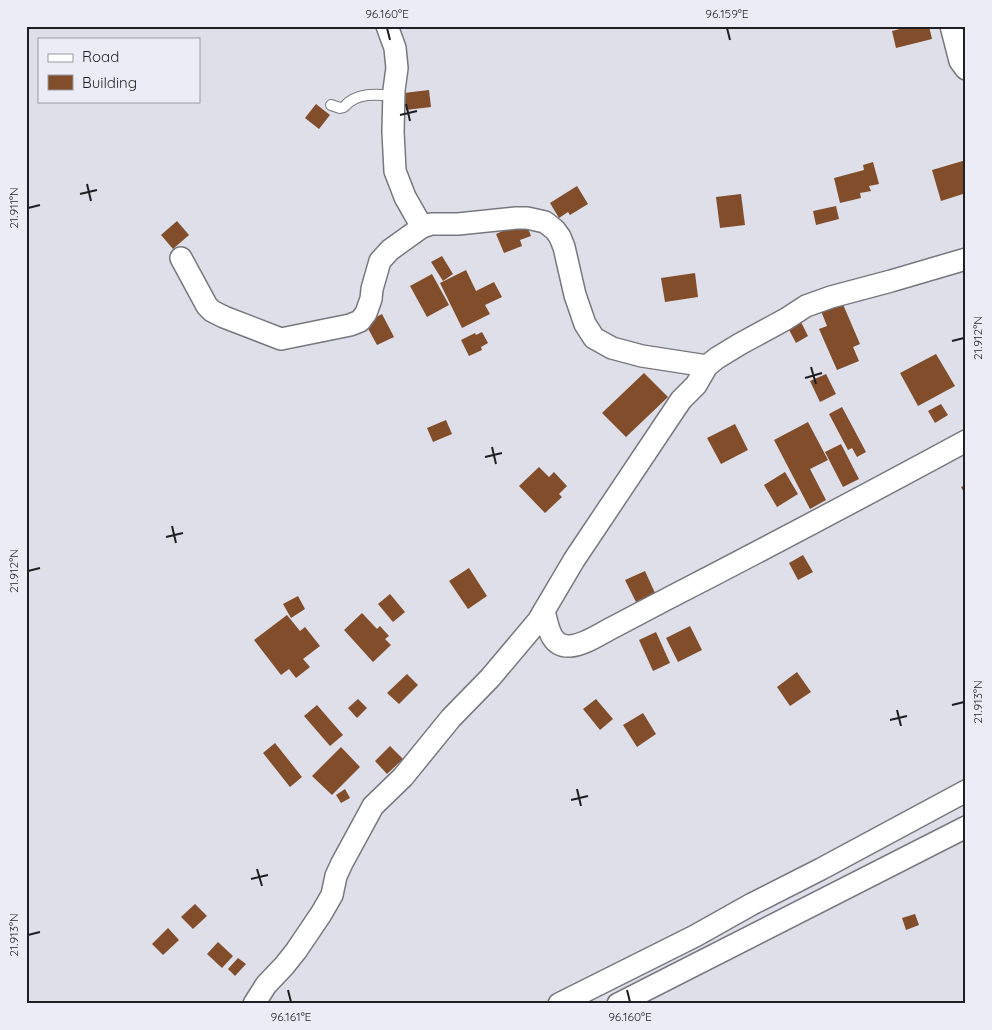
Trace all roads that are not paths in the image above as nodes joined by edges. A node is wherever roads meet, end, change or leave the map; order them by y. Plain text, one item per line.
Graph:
1 (387, 26) edge
2 (951, 26) edge
3 (966, 69) edge
4 (394, 96) junction
5 (331, 105) dead end
6 (422, 227) junction
7 (181, 258) dead end
8 (966, 259) edge
9 (707, 366) junction
10 (966, 441) edge
11 (544, 611) junction
12 (966, 791) edge
13 (966, 827) edge
14 (254, 1004) edge
15 (559, 1004) edge
16 (618, 1004) edge

1 - 4 street
2 - 3 street
4 - 5 lane
4 - 6 street
6 - 7 street
6 - 9 street
8 - 9 street
9 - 11 street
10 - 11 street
11 - 14 street
12 - 15 street
13 - 16 street

